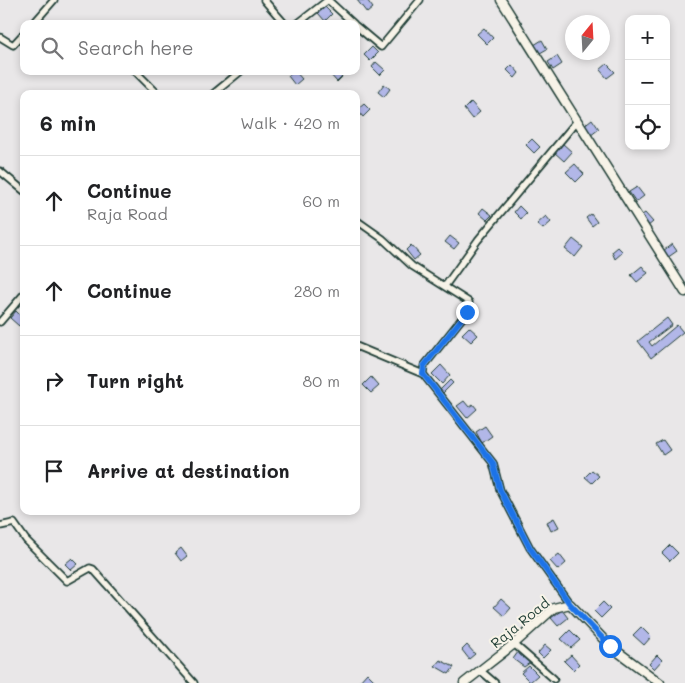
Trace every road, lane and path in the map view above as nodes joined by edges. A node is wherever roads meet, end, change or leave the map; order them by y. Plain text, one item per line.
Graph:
1 (54, 0) edge
2 (264, 0) edge
3 (420, 0) edge
4 (501, 0) edge
5 (36, 20) edge
6 (282, 20) edge
7 (302, 20) edge
8 (350, 20) edge
9 (360, 29) edge
10 (0, 36) edge
11 (20, 37) edge
12 (139, 75) edge
13 (236, 75) edge
14 (154, 90) edge
15 (218, 90) edge
16 (577, 121) junction
17 (0, 171) edge
18 (20, 188) edge
19 (360, 223) edge
20 (445, 286) junction
21 (684, 287) edge
22 (20, 299) edge
23 (0, 322) edge
24 (360, 348) edge
25 (423, 374) junction
26 (0, 526) edge
27 (570, 604) junction
28 (514, 644) junction
29 (481, 670) junction
30 (554, 678) dead end
31 (194, 683) edge
32 (464, 683) edge
33 (495, 683) edge
34 (660, 683) edge

1 - 5 street
2 - 6 street
3 - 9 street
4 - 16 street
7 - 8 street
10 - 11 street
12 - 14 street
13 - 15 street
16 - 20 street
16 - 21 street
17 - 18 street
19 - 20 street
20 - 25 street
22 - 23 street
24 - 25 street
25 - 27 street
26 - 31 street
27 - 28 street, Raja Road
27 - 34 street, Raja Road
28 - 29 street, Raja Road
28 - 30 street
29 - 32 street, Raja Road
29 - 33 street

